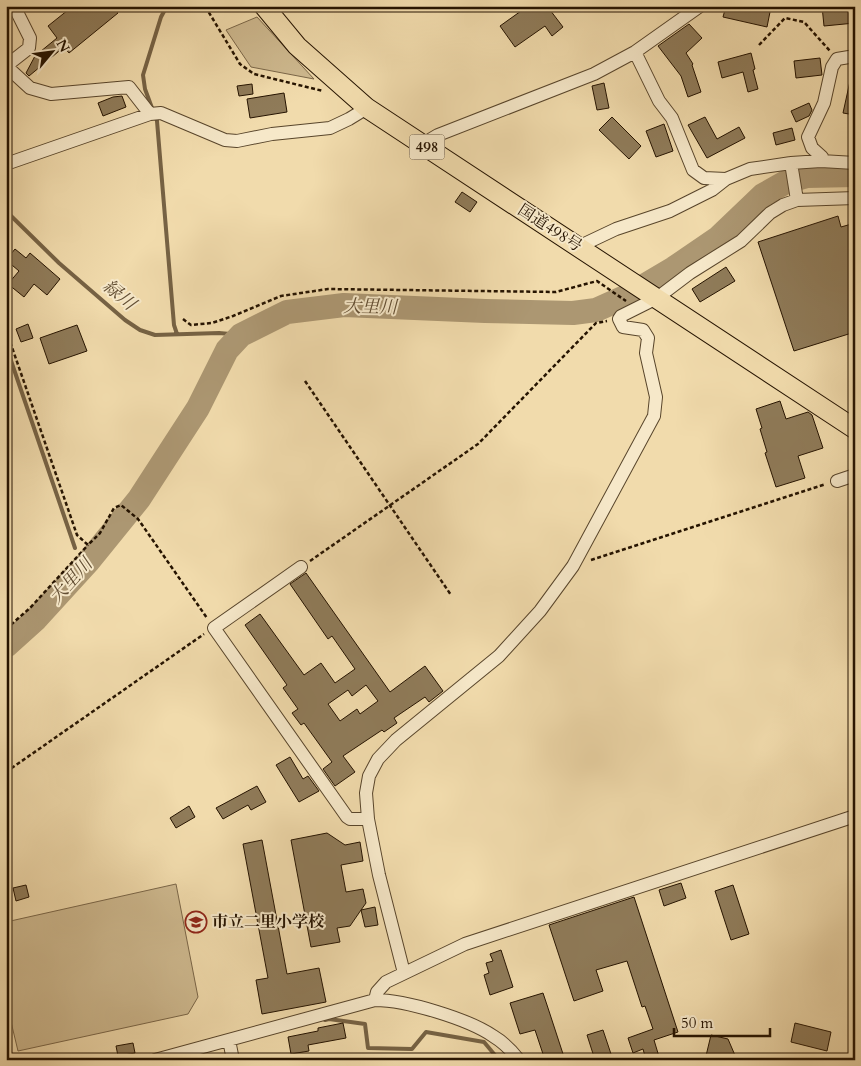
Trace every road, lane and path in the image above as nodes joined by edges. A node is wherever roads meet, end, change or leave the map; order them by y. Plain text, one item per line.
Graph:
1 (14, 6) edge
2 (209, 6) edge
3 (264, 6) edge
4 (554, 6) edge
5 (700, 6) edge
6 (557, 10) dead end
7 (759, 45) dead end
8 (635, 52) junction
9 (855, 56) edge
10 (837, 60) junction
11 (324, 91) dead end
12 (366, 108) junction
13 (156, 114) junction
14 (423, 144) junction
15 (821, 161) junction
16 (855, 162) edge
17 (791, 163) junction
18 (6, 164) edge
19 (726, 179) junction
20 (855, 198) edge
21 (797, 200) junction
22 (578, 247) junction
23 (603, 274) junction
24 (657, 298) junction
25 (638, 309) junction
26 (183, 318) dead end
27 (618, 319) junction
28 (6, 330) edge
29 (305, 381) dead end
30 (855, 429) edge
31 (855, 475) edge
32 (837, 481) joint
33 (390, 505) junction
34 (88, 545) junction
35 (573, 566) junction
36 (301, 567) joint
37 (451, 595) dead end
38 (214, 628) junction
39 (6, 630) edge
40 (6, 772) edge
41 (855, 816) edge
42 (368, 819) junction
43 (404, 973) junction
44 (375, 1000) junction
45 (229, 1040) junction
46 (155, 1060) edge
47 (233, 1060) edge
48 (519, 1060) edge

1 - 13 street
2 - 11 path
3 - 12 highway, 国道498号 / 498
4 - 6 path
5 - 8 street
7 - 10 path
8 - 14 street
8 - 19 street
9 - 10 street
10 - 15 street
12 - 13 street
12 - 14 highway, 国道498号 / 498
13 - 18 street
14 - 22 highway, 国道498号 / 498
15 - 16 street
15 - 17 street
17 - 19 street
17 - 21 street
19 - 22 street
20 - 21 street
21 - 24 street
22 - 23 highway, 国道498号 / 498
23 - 24 highway, 国道498号 / 498
23 - 25 path
23 - 26 path
24 - 25 street
24 - 30 highway, 国道498号 / 498
25 - 27 street
27 - 33 path
27 - 35 street
28 - 34 path
29 - 33 path
31 - 32 street
32 - 35 path
33 - 36 path
33 - 37 path
34 - 38 path
34 - 39 path
35 - 42 street
36 - 38 street
38 - 40 path
38 - 42 street
41 - 43 street
42 - 43 street
43 - 44 street
44 - 45 street
44 - 48 street
45 - 46 street
45 - 47 street

